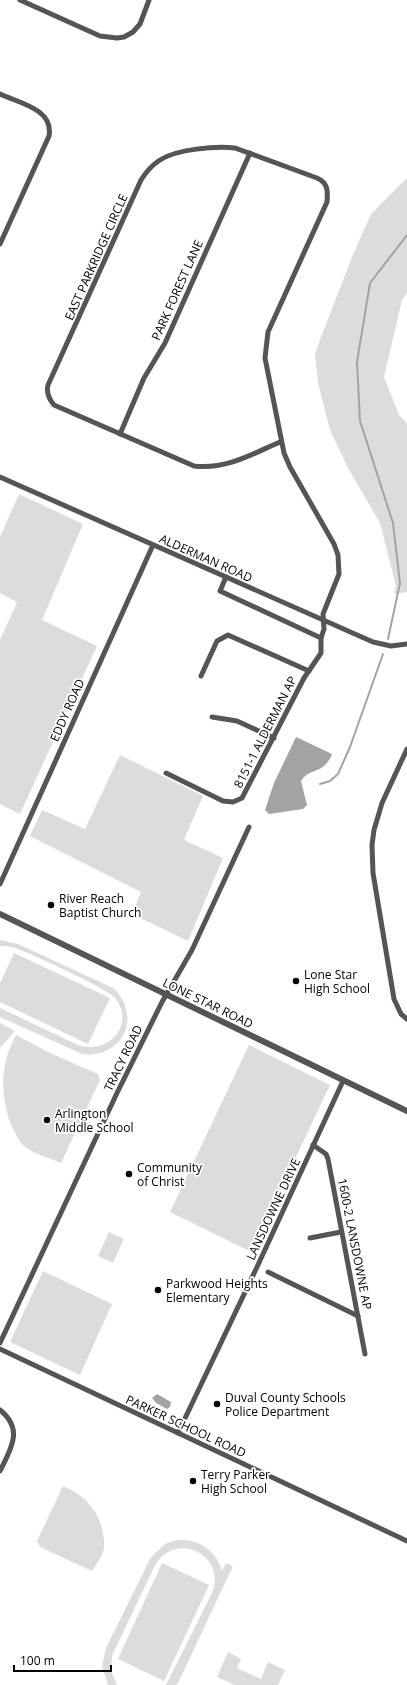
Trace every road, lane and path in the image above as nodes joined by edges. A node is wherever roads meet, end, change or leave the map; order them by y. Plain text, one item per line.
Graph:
1 (20, 0) edge
2 (149, 0) edge
3 (0, 94) edge
4 (250, 153) junction
5 (328, 191) joint
6 (0, 244) edge
7 (120, 434) junction
8 (280, 442) junction
9 (0, 477) edge
10 (153, 545) junction
11 (226, 577) junction
12 (323, 621) junction
13 (322, 636) junction
14 (407, 644) edge
15 (309, 671) junction
16 (201, 676) dead end
17 (212, 717) dead end
18 (274, 738) junction
19 (407, 749) edge
20 (166, 773) dead end
21 (249, 827) dead end
22 (0, 884) edge
23 (0, 914) edge
24 (166, 994) junction
25 (407, 1019) edge
26 (343, 1081) junction
27 (407, 1111) edge
28 (313, 1145) junction
29 (341, 1232) junction
30 (310, 1238) dead end
31 (268, 1272) dead end
32 (358, 1316) junction
33 (0, 1344) edge
34 (0, 1349) edge
35 (365, 1354) dead end
36 (0, 1410) edge
37 (178, 1433) junction
38 (0, 1471) edge
39 (407, 1541) edge

1 - 2 street
3 - 6 street
4 - 5 street, EAST PARKRIDGE CIRCLE
4 - 7 street, PARK FOREST LANE
4 - 7 street, EAST PARKRIDGE CIRCLE
5 - 8 street, 8151-1 ALDERMAN AP
7 - 8 street
8 - 12 street, 8151-1 ALDERMAN AP
9 - 10 street, ALDERMAN ROAD
10 - 11 street, ALDERMAN ROAD
10 - 22 street, EDDY ROAD
11 - 12 street, ALDERMAN ROAD
11 - 13 street
12 - 13 street, 8151-1 ALDERMAN AP
12 - 14 street, ALDERMAN ROAD
13 - 15 street, 8151-1 ALDERMAN AP
15 - 16 street
15 - 18 street, 8151-1 ALDERMAN AP
17 - 18 street
18 - 20 street, 8151-1 ALDERMAN AP
19 - 25 street
21 - 24 street, TRACY ROAD
23 - 24 street, LONE STAR ROAD
24 - 26 street, LONE STAR ROAD
24 - 33 street, TRACY ROAD
26 - 27 street, LONE STAR ROAD
26 - 28 street, LANSDOWNE DRIVE
28 - 29 street, 1600-2 LANSDOWNE AP
28 - 37 street, LANSDOWNE DRIVE
29 - 30 street
29 - 32 street, 1600-2 LANSDOWNE AP
31 - 32 street
32 - 35 street, 1600-2 LANSDOWNE AP
34 - 37 street, PARKER SCHOOL ROAD
36 - 38 street
37 - 39 street, PARKER SCHOOL ROAD

